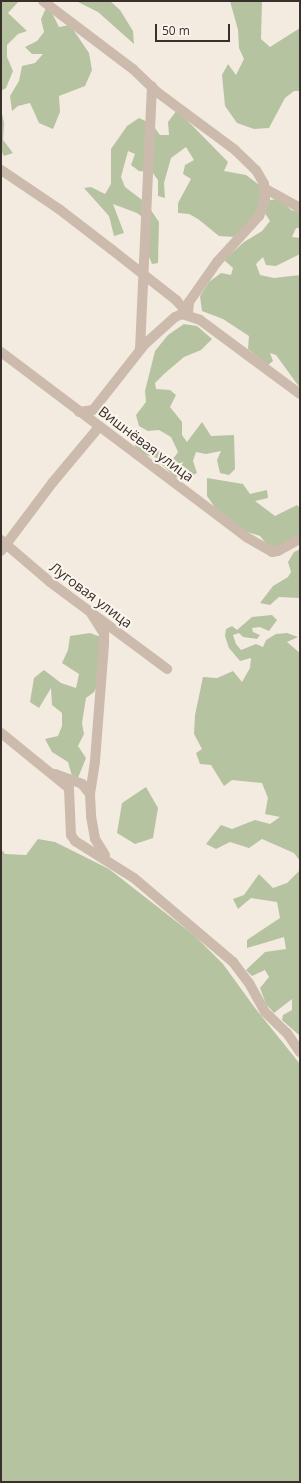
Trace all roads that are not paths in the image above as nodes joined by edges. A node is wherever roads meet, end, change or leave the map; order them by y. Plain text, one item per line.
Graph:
1 (43, 1) edge
2 (152, 86) junction
3 (1, 170) edge
4 (264, 188) junction
5 (300, 208) edge
6 (144, 276) junction
7 (188, 314) junction
8 (140, 350) junction
9 (1, 352) edge
10 (300, 394) edge
11 (79, 412) junction
12 (99, 426) junction
13 (300, 539) edge
14 (2, 545) edge
15 (91, 613) junction
16 (168, 669) dead end
17 (1, 733) edge
18 (51, 773) junction
19 (90, 794) junction
20 (115, 864) junction
21 (300, 1052) edge

1 - 2 street
2 - 4 street
2 - 6 street
3 - 6 street
4 - 5 street
4 - 7 street
6 - 7 street
6 - 8 street
7 - 8 street
7 - 10 street
8 - 11 street
9 - 11 street, Вишнёвая улица
11 - 12 street, Вишнёвая улица
12 - 13 street, Вишнёвая улица
12 - 14 street
14 - 15 street, Луговая улица
15 - 16 street, Луговая улица
15 - 19 street
17 - 18 street
18 - 19 street
18 - 20 street
19 - 20 street
20 - 21 street

